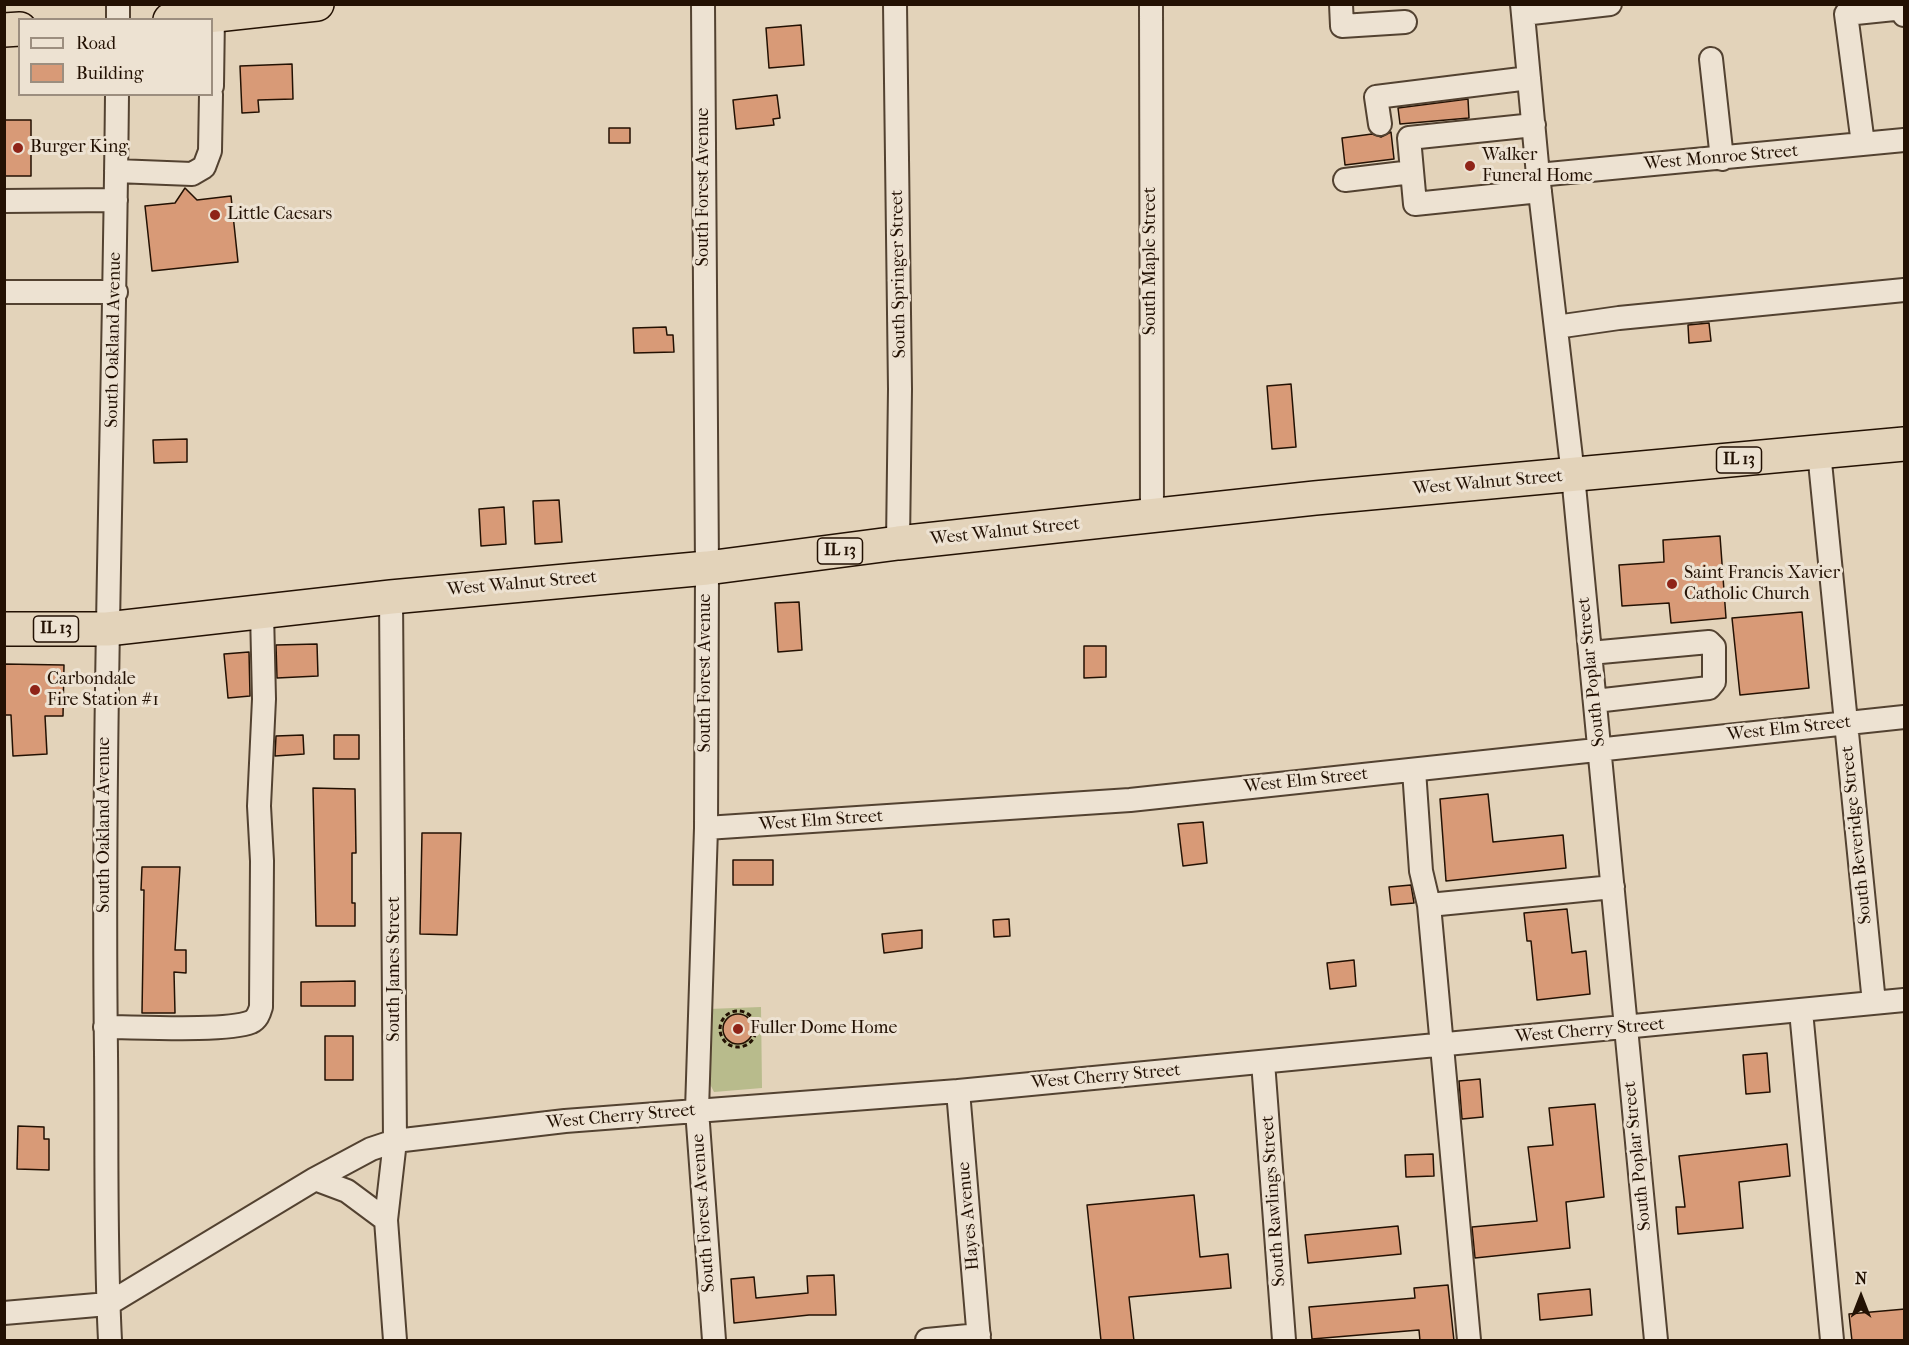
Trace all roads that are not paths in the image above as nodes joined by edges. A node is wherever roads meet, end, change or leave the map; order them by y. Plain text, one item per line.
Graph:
1 (317, 4) edge
2 (703, 4) edge
3 (895, 4) edge
4 (1151, 4) edge
5 (1341, 4) edge
6 (1610, 4) edge
7 (1523, 9) edge
8 (213, 15) junction
9 (1905, 15) edge
10 (187, 18) edge
11 (213, 18) edge
12 (1405, 22) dead end
13 (1711, 59) dead end
14 (1529, 78) junction
15 (117, 96) edge
16 (211, 96) edge
17 (1380, 124) dead end
18 (1534, 125) junction
19 (1905, 140) edge
20 (1863, 144) junction
21 (1722, 159) junction
22 (116, 171) junction
23 (1412, 172) junction
24 (1345, 180) dead end
25 (1539, 183) junction
26 (116, 200) junction
27 (4, 201) edge
28 (1905, 290) edge
29 (4, 292) edge
30 (116, 292) junction
31 (1556, 327) junction
32 (1905, 444) edge
33 (1819, 452) junction
34 (1573, 475) junction
35 (1152, 517) junction
36 (898, 543) junction
37 (707, 568) junction
38 (391, 597) junction
39 (262, 612) junction
40 (4, 629) edge
41 (106, 629) junction
42 (1590, 653) junction
43 (1595, 701) junction
44 (1905, 717) edge
45 (1845, 723) junction
46 (1600, 750) junction
47 (1414, 770) junction
48 (706, 828) junction
49 (1613, 887) junction
50 (1429, 905) junction
51 (1905, 1000) edge
52 (1874, 1003) junction
53 (1801, 1011) junction
54 (105, 1027) junction
55 (1626, 1028) junction
56 (1441, 1044) junction
57 (1263, 1062) junction
58 (958, 1091) junction
59 (697, 1110) junction
60 (396, 1141) junction
61 (315, 1179) junction
62 (386, 1220) junction
63 (108, 1304) junction
64 (4, 1313) edge
65 (979, 1338) edge
66 (110, 1341) edge
67 (395, 1341) edge
68 (714, 1341) edge
69 (927, 1341) edge
70 (1284, 1341) edge
71 (1469, 1341) edge
72 (1656, 1341) edge
73 (1832, 1341) edge

1 - 8 highway
2 - 37 street, South Forest Avenue
3 - 36 street, South Springer Street
4 - 35 street, South Maple Street
5 - 12 street
6 - 7 street
7 - 14 street, South Poplar Street
8 - 10 highway
8 - 11 street
9 - 20 street
13 - 21 street
14 - 17 street
14 - 18 street, South Poplar Street
15 - 22 street, South Oakland Avenue
16 - 22 street
18 - 23 street
18 - 25 street, South Poplar Street
19 - 20 street, West Monroe Street
20 - 21 street, West Monroe Street
21 - 25 street, West Monroe Street
22 - 26 street, South Oakland Avenue
23 - 24 street
23 - 25 street, West Monroe Street
25 - 31 street, South Poplar Street
26 - 27 street
26 - 30 street, South Oakland Avenue
28 - 31 street
29 - 30 street
30 - 41 street, South Oakland Avenue
31 - 34 street, South Poplar Street
32 - 33 highway, West Walnut Street / IL 13
33 - 34 highway, West Walnut Street / IL 13
33 - 45 street, South Beveridge Street
34 - 35 highway, West Walnut Street / IL 13
34 - 42 street, South Poplar Street
35 - 36 highway, West Walnut Street / IL 13
36 - 37 highway, West Walnut Street / IL 13
37 - 38 highway, West Walnut Street / IL 13
37 - 48 street, South Forest Avenue
38 - 39 highway, West Walnut Street / IL 13
38 - 60 street, South James Street
39 - 41 highway, West Walnut Street / IL 13
39 - 54 street
40 - 41 highway, IL 13
41 - 54 street, South Oakland Avenue
42 - 43 street, South Poplar Street
42 - 43 street
43 - 46 street, South Poplar Street
44 - 45 street, West Elm Street
45 - 46 street, West Elm Street
45 - 52 street, South Beveridge Street
46 - 47 street, West Elm Street
46 - 49 street, South Poplar Street
47 - 48 street, West Elm Street
47 - 50 street
48 - 59 street, South Forest Avenue
49 - 50 street
49 - 55 street, South Poplar Street
50 - 56 street
51 - 52 street, West Cherry Street
52 - 53 street, West Cherry Street
53 - 55 street, West Cherry Street
53 - 73 street
54 - 63 street, South Oakland Avenue
55 - 56 street, West Cherry Street
55 - 72 street, South Poplar Street
56 - 57 street, West Cherry Street
56 - 71 street
57 - 58 street, West Cherry Street
57 - 70 street, South Rawlings Street
58 - 59 street, West Cherry Street
58 - 65 street, Hayes Avenue
59 - 60 street, West Cherry Street
59 - 68 street, South Forest Avenue
60 - 61 street, West Cherry Street
60 - 62 street, South James Street
61 - 62 street
61 - 63 street, West Cherry Street
62 - 67 street, South James Street
63 - 64 street
63 - 66 street, South Oakland Avenue
65 - 69 street

